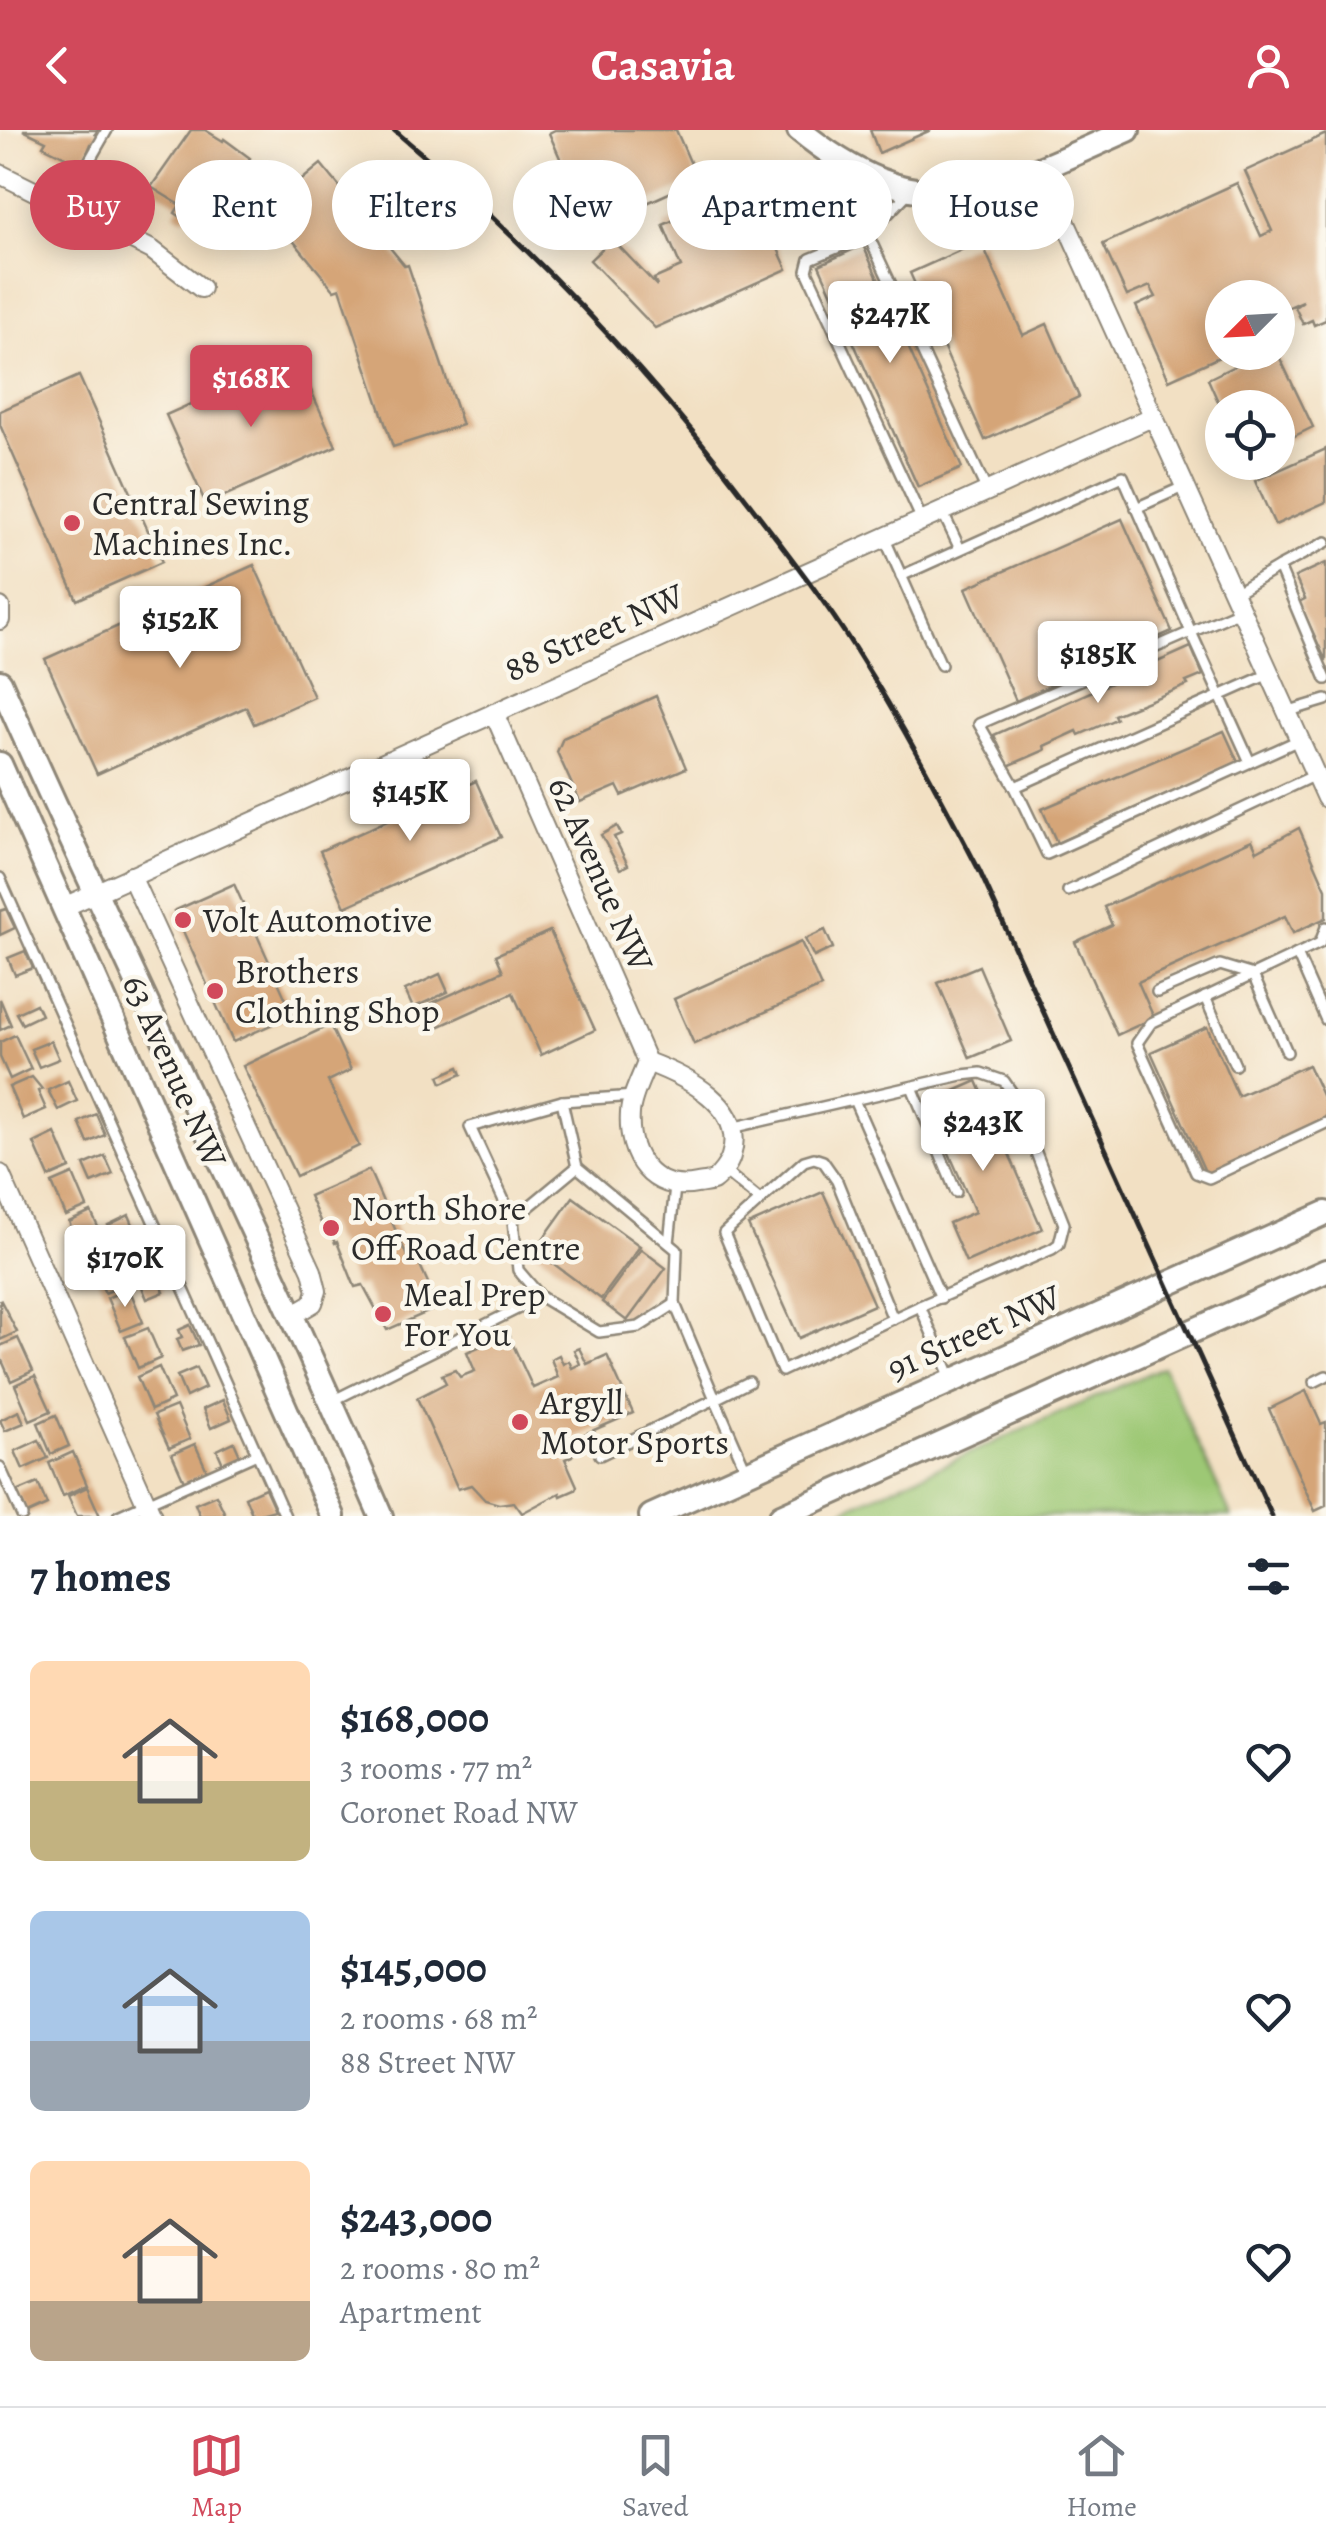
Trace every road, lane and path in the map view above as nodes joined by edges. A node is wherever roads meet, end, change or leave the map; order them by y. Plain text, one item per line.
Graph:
1 (107, 130) edge
2 (799, 130) edge
3 (1128, 130) edge
4 (90, 160) edge
5 (1059, 160) edge
6 (0, 174) edge
7 (30, 189) edge
8 (912, 190) edge
9 (912, 196) edge
10 (892, 214) edge
11 (1074, 242) edge
12 (152, 250) edge
13 (832, 250) edge
14 (875, 250) edge
15 (201, 288) dead end
16 (1152, 417) junction
17 (1183, 486) junction
18 (987, 491) junction
19 (1136, 508) junction
20 (942, 511) junction
21 (922, 520) junction
22 (884, 537) junction
23 (1326, 542) edge
24 (960, 550) junction
25 (1279, 567) junction
26 (901, 576) junction
27 (1236, 603) junction
28 (0, 607) edge
29 (0, 620) edge
30 (1191, 632) junction
31 (941, 665) dead end
32 (1269, 674) junction
33 (1326, 679) edge
34 (0, 682) edge
35 (1221, 696) junction
36 (1326, 700) edge
37 (1286, 712) junction
38 (494, 713) junction
39 (1300, 740) junction
40 (1250, 762) junction
41 (0, 764) edge
42 (1315, 775) junction
43 (1015, 787) junction
44 (1326, 798) edge
45 (131, 876) junction
46 (0, 878) edge
47 (1068, 890) dead end
48 (94, 893) junction
49 (64, 907) junction
50 (1326, 927) edge
51 (1323, 944) edge
52 (1297, 954) junction
53 (1253, 975) junction
54 (1157, 992) dead end
55 (1205, 998) junction
56 (1326, 1020) edge
57 (1287, 1052) dead end
58 (648, 1062) junction
59 (1235, 1065) dead end
60 (912, 1086) junction
61 (635, 1096) junction
62 (854, 1100) junction
63 (562, 1101) junction
64 (1326, 1123) edge
65 (731, 1128) junction
66 (577, 1167) junction
67 (723, 1170) junction
68 (0, 1174) edge
69 (676, 1187) junction
70 (956, 1192) dead end
71 (760, 1200) junction
72 (1326, 1213) edge
73 (512, 1220) junction
74 (669, 1243) junction
75 (1326, 1272) edge
76 (541, 1298) junction
77 (940, 1298) junction
78 (675, 1304) junction
79 (920, 1306) junction
80 (291, 1316) junction
81 (893, 1319) junction
82 (1326, 1376) edge
83 (952, 1380) junction
84 (749, 1382) dead end
85 (1314, 1382) dead end
86 (714, 1399) junction
87 (332, 1402) junction
88 (258, 1454) junction
89 (600, 1455) dead end
90 (0, 1467) edge
91 (748, 1472) junction
92 (149, 1510) edge
93 (22, 1516) edge
94 (118, 1516) edge
95 (285, 1516) edge
96 (334, 1516) edge
97 (381, 1516) edge
98 (650, 1516) edge
99 (780, 1516) edge

1 - 4 lane
2 - 8 main road
3 - 5 main road
6 - 7 street
9 - 10 lane
11 - 16 street
12 - 15 street
13 - 21 lane
14 - 18 lane
16 - 17 street
16 - 18 street, 88 Street NW
17 - 19 lane
17 - 27 street
18 - 20 street, 88 Street NW
19 - 24 lane
19 - 30 lane
20 - 21 street, 88 Street NW
20 - 24 lane
21 - 22 street, 88 Street NW
22 - 26 lane
22 - 38 street, 88 Street NW
23 - 25 lane
24 - 26 lane
25 - 27 lane
25 - 33 lane
26 - 31 lane
27 - 30 lane
27 - 32 street
28 - 29 street
30 - 35 lane
30 - 43 lane
32 - 35 lane
32 - 37 street
34 - 48 main road, 63 Avenue NW
35 - 40 lane
35 - 43 lane
36 - 37 lane
37 - 39 street
38 - 45 street, 88 Street NW
38 - 58 street, 62 Avenue NW
39 - 40 lane
39 - 42 street
40 - 43 lane
41 - 49 main road, 63 Avenue NW
42 - 44 street
42 - 47 lane
45 - 48 street, 88 Street NW
45 - 80 street, 63 Avenue NW
46 - 88 lane
48 - 49 street, 88 Street NW
48 - 80 main road, 63 Avenue NW
49 - 96 main road, 63 Avenue NW
50 - 51 lane
51 - 52 lane
52 - 53 lane
52 - 56 lane
53 - 54 lane
53 - 55 lane
53 - 57 lane
55 - 59 lane
55 - 64 lane
58 - 61 street
58 - 65 street
60 - 62 lane
60 - 70 lane
60 - 77 lane
61 - 63 lane
61 - 69 street
62 - 65 lane
62 - 77 lane
63 - 66 lane
63 - 73 lane
65 - 67 street
66 - 73 lane
66 - 74 lane
67 - 69 street
67 - 71 lane
68 - 92 street
69 - 74 lane
71 - 81 lane
71 - 81 lane
72 - 83 main road, 91 Street NW
73 - 76 lane
74 - 78 lane
75 - 99 main road
76 - 78 lane
76 - 87 lane
77 - 79 lane
78 - 86 lane
79 - 81 lane
79 - 83 lane
80 - 87 main road, 63 Avenue NW
82 - 85 lane
83 - 91 main road, 91 Street NW
84 - 86 lane
86 - 89 lane
86 - 91 lane
87 - 97 main road, 63 Avenue NW
88 - 92 lane
88 - 95 lane
90 - 93 lane
91 - 98 main road, 91 Street NW
92 - 94 lane

